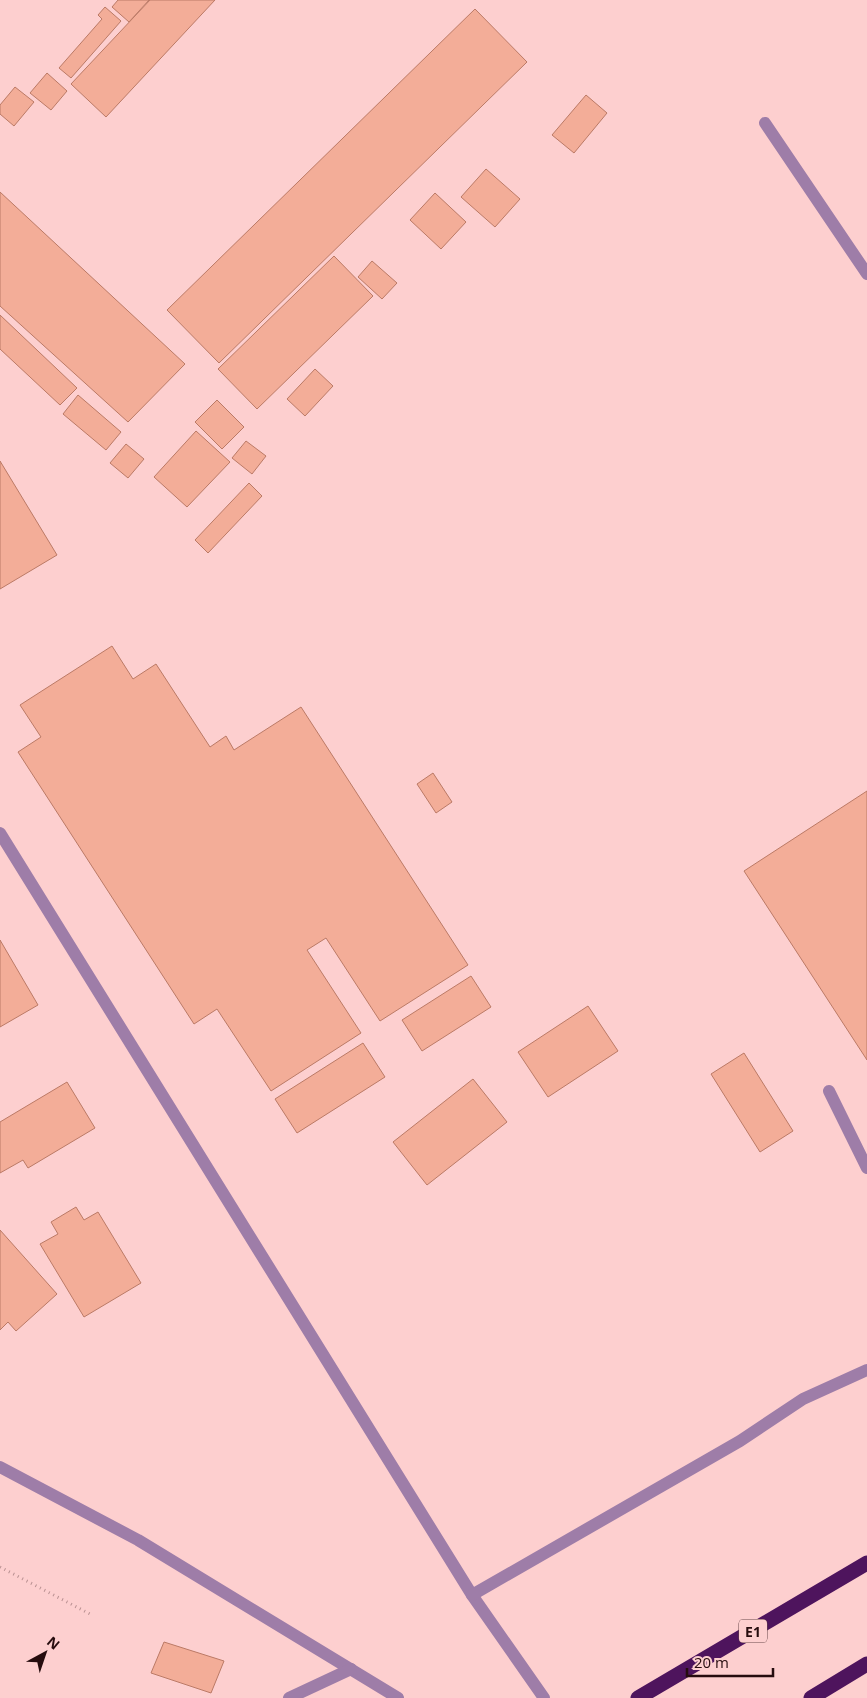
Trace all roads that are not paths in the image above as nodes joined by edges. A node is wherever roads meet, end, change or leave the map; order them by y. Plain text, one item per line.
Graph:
1 (765, 123) dead end
2 (867, 274) edge
3 (0, 833) edge
4 (829, 1091) dead end
5 (867, 1168) edge
6 (867, 1370) edge
7 (0, 1467) edge
8 (867, 1563) edge
9 (472, 1595) junction
10 (867, 1664) edge
11 (351, 1669) junction
12 (289, 1698) edge
13 (398, 1698) edge
14 (544, 1698) edge
15 (638, 1698) edge
16 (811, 1698) edge

1 - 2 street
3 - 9 street
4 - 5 street
6 - 9 street
7 - 11 street
8 - 15 highway, E1
9 - 14 street
10 - 16 highway
11 - 12 street
11 - 13 street

